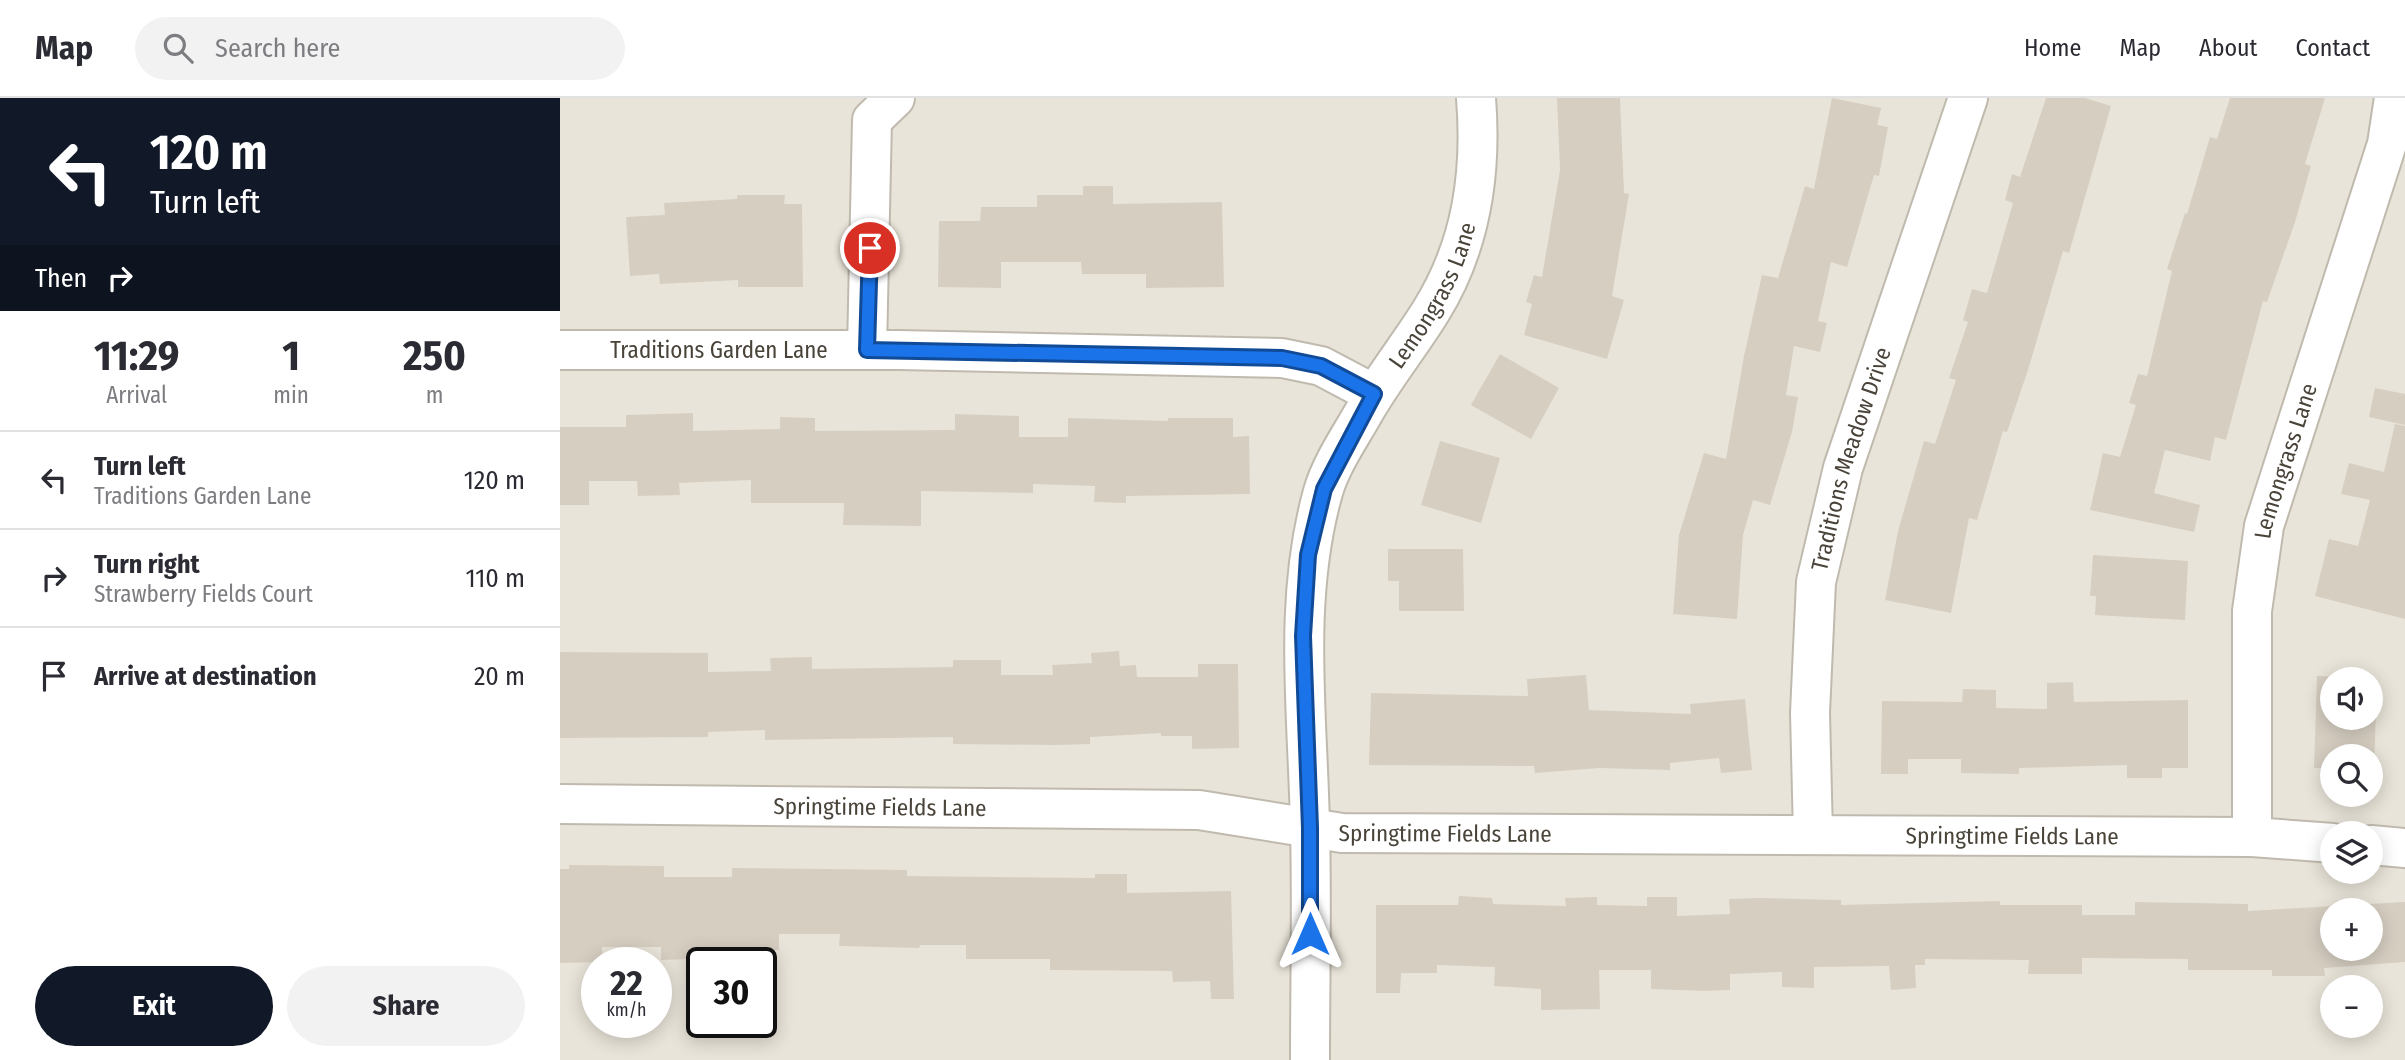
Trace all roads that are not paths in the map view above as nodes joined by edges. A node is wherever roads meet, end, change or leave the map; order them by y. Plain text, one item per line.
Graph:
1 (895, 98) edge
2 (1476, 98) edge
3 (1968, 98) edge
4 (2394, 98) edge
5 (560, 350) edge
6 (867, 350) junction
7 (1374, 394) junction
8 (560, 804) edge
9 (1310, 828) junction
10 (1813, 834) junction
11 (2252, 837) junction
12 (2320, 842) edge
13 (2383, 846) edge
14 (2405, 848) edge
15 (1310, 1060) edge

1 - 6 street
2 - 7 street, Lemongrass Lane
3 - 10 street, Traditions Meadow Drive
4 - 11 street, Lemongrass Lane
5 - 6 street, Traditions Garden Lane
6 - 7 street, Traditions Garden Lane
7 - 9 street, Lemongrass Lane
8 - 9 street, Springtime Fields Lane
9 - 10 street, Springtime Fields Lane
9 - 15 street, Lemongrass Lane
10 - 11 street, Springtime Fields Lane
11 - 12 street, Springtime Fields Lane
13 - 14 street

